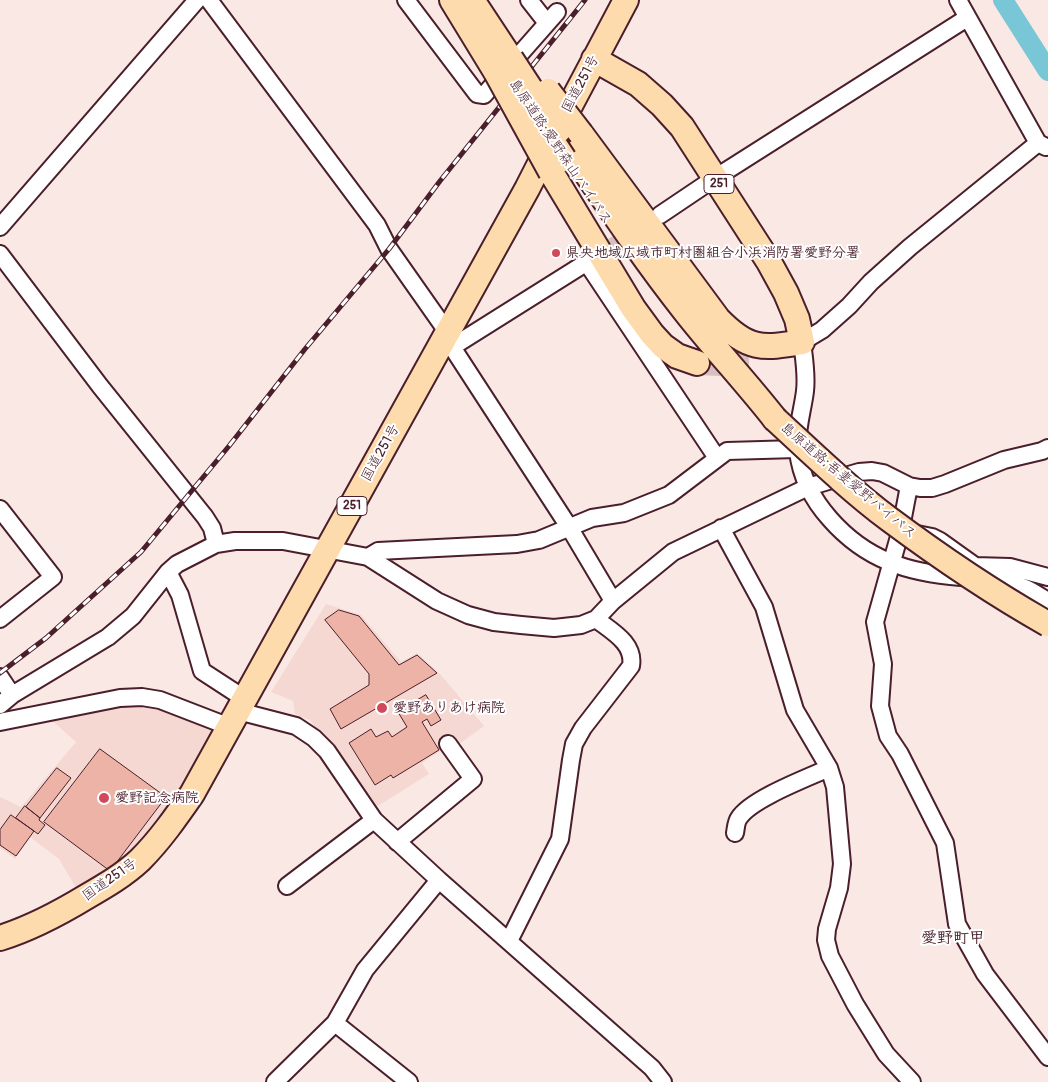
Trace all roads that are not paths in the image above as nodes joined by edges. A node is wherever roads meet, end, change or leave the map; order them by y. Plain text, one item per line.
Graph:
1 (197, 0) edge
2 (209, 0) edge
3 (406, 0) edge
4 (452, 0) edge
5 (458, 0) edge
6 (472, 0) edge
7 (478, 0) edge
8 (529, 0) edge
9 (626, 0) edge
10 (958, 0) edge
11 (967, 18) junction
12 (594, 59) junction
13 (507, 63) junction
14 (1043, 145) edge
15 (566, 153) junction
16 (715, 178) junction
17 (660, 215) dead end
18 (0, 227) edge
19 (0, 254) edge
20 (448, 340) junction
21 (802, 342) junction
22 (703, 350) junction
23 (749, 362) tunnel mouth
24 (1048, 448) edge
25 (797, 449) junction
26 (717, 458) junction
27 (909, 486) junction
28 (808, 487) junction
29 (0, 509) edge
30 (568, 527) junction
31 (721, 528) junction
32 (900, 533) junction
33 (216, 544) junction
34 (328, 549) junction
35 (368, 557) junction
36 (891, 564) junction
37 (168, 572) junction
38 (1048, 577) edge
39 (613, 601) junction
40 (1048, 601) edge
41 (596, 618) junction
42 (0, 619) edge
43 (1048, 624) edge
44 (0, 677) edge
45 (6, 700) edge
46 (238, 713) junction
47 (0, 722) edge
48 (448, 744) dead end
49 (829, 768) junction
50 (374, 820) junction
51 (735, 833) dead end
52 (397, 842) junction
53 (439, 880) junction
54 (287, 886) dead end
55 (0, 938) edge
56 (509, 941) junction
57 (334, 1023) junction
58 (1048, 1057) edge
59 (275, 1082) edge
60 (409, 1082) edge
61 (663, 1082) edge
62 (912, 1082) edge

1 - 18 street
2 - 20 street
3 - 8 street
4 - 13 highway
5 - 13 highway, 島原道路;愛野森山バイパス
6 - 13 highway, 島原道路;愛野森山バイパス
7 - 13 highway
9 - 12 highway, 国道251号 / 251
10 - 11 street
11 - 14 street
11 - 16 street
12 - 16 highway, 251
12 - 20 highway, 国道251号 / 251
13 - 15 highway, bridge
13 - 15 highway, bridge
14 - 21 street
15 - 21 highway
15 - 22 highway, 島原道路;愛野森山バイパス
15 - 22 highway
16 - 17 street
16 - 21 highway, 251
19 - 33 street
20 - 26 street
20 - 30 street
20 - 34 highway, 国道251号 / 251
21 - 23 highway
21 - 25 street
22 - 43 highway, 島原道路;吾妻愛野バイパス, bridge
24 - 27 street
25 - 26 street
25 - 28 street
26 - 30 street
27 - 28 street
27 - 32 street
28 - 31 street
28 - 36 street
29 - 42 street
30 - 35 street
30 - 39 street
31 - 39 street
31 - 49 street
32 - 36 street
32 - 38 street
33 - 34 street
33 - 37 street
34 - 35 street
34 - 46 highway, 国道251号 / 251
35 - 41 street
36 - 40 street
36 - 58 street
37 - 45 street
37 - 46 street
39 - 41 street
41 - 56 street
44 - 45 street
46 - 47 street
46 - 50 street
46 - 55 highway, 国道251号 / 251
48 - 52 street
49 - 51 street
49 - 62 street
50 - 52 street
50 - 54 street
52 - 53 street
53 - 56 street
53 - 57 street
56 - 61 street
57 - 59 street
57 - 60 street

